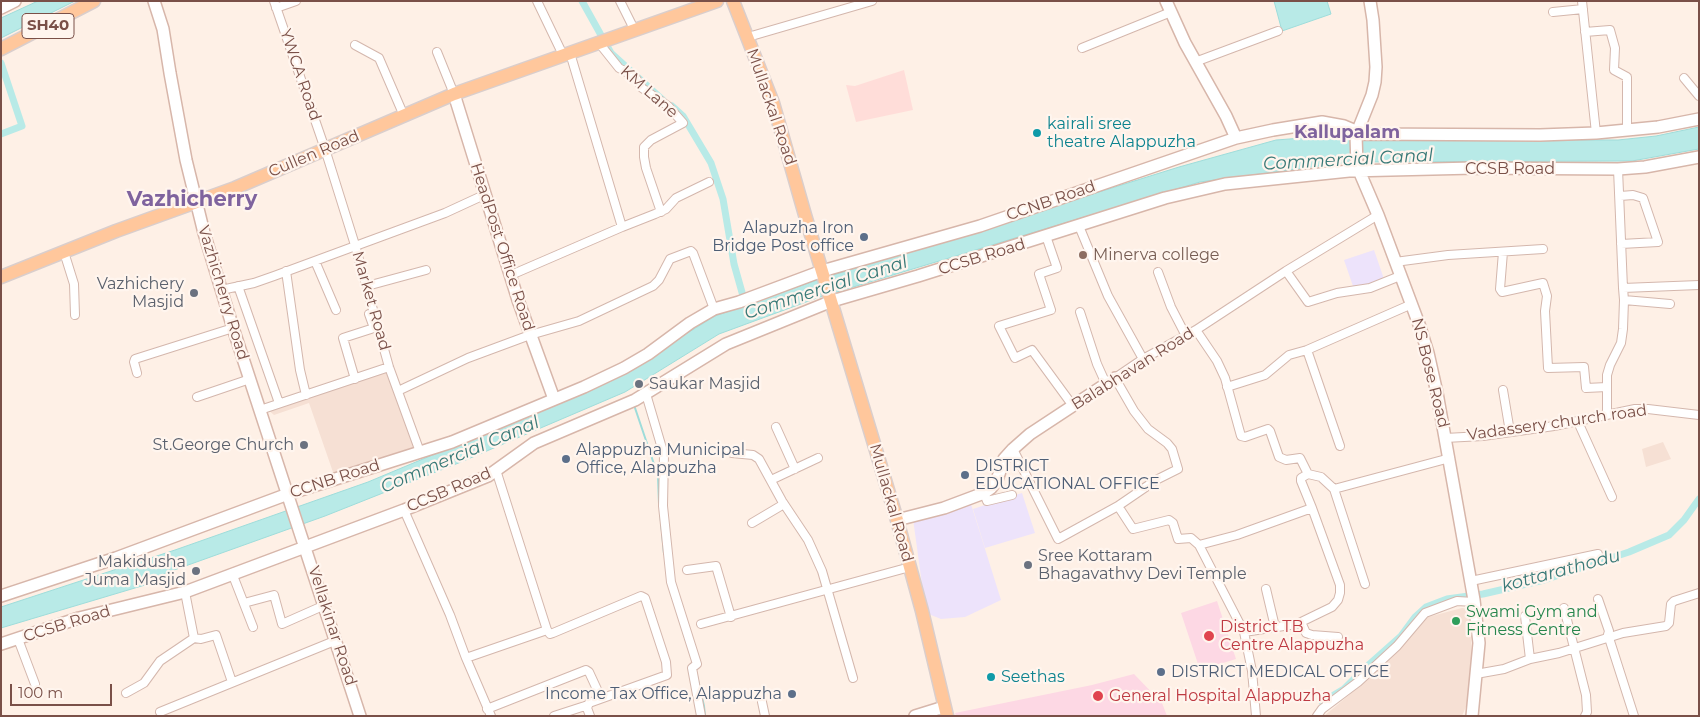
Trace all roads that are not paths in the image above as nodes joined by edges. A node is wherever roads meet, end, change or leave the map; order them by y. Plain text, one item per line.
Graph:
1 (94, 1) edge
2 (154, 1) edge
3 (296, 1) edge
4 (537, 1) edge
5 (620, 1) edge
6 (716, 1) edge
7 (733, 1) edge
8 (872, 1) edge
9 (1166, 1) edge
10 (1370, 1) edge
11 (275, 5) edge
12 (1582, 5) edge
13 (1171, 12) junction
14 (1553, 12) dead end
15 (635, 31) junction
16 (1278, 31) dead end
17 (1585, 32) junction
18 (748, 37) junction
19 (604, 42) junction
20 (356, 45) dead end
21 (1082, 48) dead end
22 (1, 50) edge
23 (437, 52) dead end
24 (567, 54) junction
25 (1194, 62) junction
26 (1684, 78) dead end
27 (454, 94) junction
28 (1699, 96) edge
29 (404, 116) junction
30 (1699, 119) edge
31 (1627, 130) junction
32 (1596, 132) junction
33 (1356, 134) junction
34 (1236, 138) junction
35 (325, 149) junction
36 (1699, 157) edge
37 (1358, 168) junction
38 (1618, 169) junction
39 (708, 182) dead end
40 (484, 195) junction
41 (1620, 196) junction
42 (196, 202) junction
43 (661, 212) junction
44 (1378, 215) junction
45 (1079, 226) junction
46 (622, 227) junction
47 (1046, 236) junction
48 (1621, 244) junction
49 (355, 245) junction
50 (1543, 249) dead end
51 (64, 252) junction
52 (1503, 252) junction
53 (316, 261) junction
54 (1395, 262) junction
55 (426, 270) dead end
56 (286, 271) junction
57 (1286, 271) junction
58 (822, 272) junction
59 (1158, 272) dead end
60 (511, 275) junction
61 (1400, 276) junction
62 (1, 277) edge
63 (1699, 285) edge
64 (238, 286) junction
65 (367, 286) junction
66 (1623, 288) junction
67 (221, 290) junction
68 (831, 300) junction
69 (1624, 300) junction
70 (1412, 304) junction
71 (1670, 304) dead end
72 (714, 309) junction
73 (336, 310) dead end
74 (1080, 312) dead end
75 (369, 314) dead end
76 (75, 315) dead end
77 (233, 328) junction
78 (1196, 330) junction
79 (530, 335) junction
80 (1186, 336) junction
81 (1307, 350) junction
82 (1144, 359) junction
83 (389, 367) junction
84 (137, 373) dead end
85 (250, 379) junction
86 (355, 379) junction
87 (1110, 381) junction
88 (1227, 387) junction
89 (1607, 387) junction
90 (1503, 390) dead end
91 (398, 391) junction
92 (646, 394) junction
93 (306, 395) junction
94 (197, 397) dead end
95 (554, 399) junction
96 (279, 402) junction
97 (1073, 406) junction
98 (260, 410) junction
99 (1607, 414) junction
100 (1699, 415) edge
101 (1578, 422) junction
102 (776, 427) dead end
103 (1510, 432) junction
104 (1445, 438) junction
105 (1340, 446) dead end
106 (726, 449) dead end
107 (1013, 449) junction
108 (420, 452) junction
109 (818, 458) dead end
110 (1450, 458) junction
111 (795, 469) junction
112 (496, 470) junction
113 (1308, 474) junction
114 (771, 480) junction
115 (1334, 490) junction
116 (984, 493) junction
117 (1012, 495) dead end
118 (1612, 497) dead end
119 (289, 498) junction
120 (784, 504) junction
121 (1118, 506) junction
122 (1312, 508) junction
123 (404, 510) junction
124 (897, 520) junction
125 (752, 523) dead end
126 (304, 542) junction
127 (1199, 545) junction
128 (1598, 554) dead end
129 (910, 567) junction
130 (687, 570) dead end
131 (232, 574) junction
132 (1365, 584) dead end
133 (1266, 589) dead end
134 (827, 590) junction
135 (185, 592) junction
136 (1473, 593) junction
137 (1699, 593) edge
138 (1, 596) edge
139 (1598, 599) dead end
140 (244, 603) junction
141 (325, 605) junction
142 (1564, 608) dead end
143 (731, 616) junction
144 (1526, 616) dead end
145 (1301, 622) junction
146 (701, 624) dead end
147 (253, 627) dead end
148 (1275, 627) junction
149 (547, 630) junction
150 (1244, 632) junction
151 (1338, 637) dead end
152 (194, 638) junction
153 (1608, 638) junction
154 (18, 639) junction
155 (336, 640) junction
156 (1, 644) edge
157 (1574, 648) junction
158 (466, 658) junction
159 (1530, 659) junction
160 (1476, 674) junction
161 (853, 678) dead end
162 (232, 682) junction
163 (34, 684) dead end
164 (126, 693) dead end
165 (601, 698) junction
166 (762, 702) dead end
167 (588, 705) junction
168 (945, 711) edge
169 (160, 712) dead end
170 (489, 712) edge
171 (360, 716) edge
172 (554, 716) edge
173 (590, 716) edge
174 (701, 716) edge
175 (765, 716) edge
176 (915, 716) edge
177 (1256, 716) edge
178 (1317, 716) edge
179 (1472, 716) edge
180 (1585, 716) edge
181 (1634, 716) edge

1 - 22 main road, SH40
2 - 42 main road, Vazhicherry Road
3 - 11 street
4 - 24 street
5 - 15 street
6 - 15 main road, Cullen Road
7 - 18 main road, Mullackal Road
8 - 18 street
9 - 13 main road
10 - 33 main road
11 - 35 street, YWCA Road
12 - 14 street
12 - 17 street
13 - 21 street
13 - 25 main road
15 - 19 main road, Cullen Road
16 - 25 street
17 - 31 street
17 - 32 street
18 - 58 main road, Mullackal Road
19 - 24 main road, Cullen Road
19 - 43 street, KM Lane
20 - 29 street
23 - 27 street
24 - 27 main road, Cullen Road
24 - 46 street
25 - 34 main road
26 - 28 street
27 - 29 main road, Cullen Road
27 - 40 main road, HeadPost Office Road
29 - 35 main road, Cullen Road
30 - 31 main road, CCNB Road
31 - 32 main road, CCNB Road
32 - 33 main road, CCNB Road
33 - 34 main road, CCNB Road
33 - 37 main road
34 - 58 main road, CCNB Road
35 - 42 main road, Cullen Road
35 - 49 street, Market Road
36 - 38 main road, CCSB Road
37 - 38 main road, CCSB Road
37 - 44 main road, NS Bose Road
37 - 45 main road, CCSB Road
38 - 41 street
39 - 43 street
40 - 49 street
40 - 60 main road, HeadPost Office Road
41 - 48 street
41 - 48 street
42 - 51 main road, Cullen Road
42 - 67 main road, Vazhicherry Road
43 - 46 street
44 - 54 main road, NS Bose Road
44 - 57 street, Balabhavan Road
45 - 47 main road, CCSB Road
45 - 82 street
46 - 60 street
47 - 68 main road, CCSB Road
47 - 97 street
48 - 66 street
49 - 53 street
49 - 65 street, Market Road
50 - 52 street
51 - 62 main road, Cullen Road
51 - 76 street
52 - 54 street
52 - 89 street
53 - 56 street
53 - 73 street
54 - 61 main road, NS Bose Road
55 - 65 street
56 - 64 street
56 - 93 street
57 - 61 street
57 - 78 street, Balabhavan Road
58 - 68 main road, Mullackal Road
58 - 72 main road, CCNB Road
59 - 80 street
60 - 79 main road, HeadPost Office Road
61 - 70 main road, NS Bose Road
63 - 66 street
64 - 67 street
64 - 96 street
65 - 83 street, Market Road
66 - 69 street
67 - 77 main road, Vazhicherry Road
68 - 92 main road, CCSB Road
68 - 124 main road, Mullackal Road
69 - 71 street
69 - 89 street
70 - 81 street
70 - 104 main road, NS Bose Road
72 - 79 street
72 - 95 main road, CCNB Road
74 - 87 street
75 - 86 street
77 - 84 street
77 - 85 main road, Vazhicherry Road
78 - 80 street, Balabhavan Road
78 - 88 street
79 - 91 street
79 - 95 main road, HeadPost Office Road
80 - 82 street, Balabhavan Road
81 - 88 street
81 - 105 street
82 - 87 street, Balabhavan Road
83 - 86 street
83 - 91 street, Market Road
85 - 94 street
85 - 98 main road, Vazhicherry Road
86 - 93 street
87 - 97 main road, Balabhavan Road
87 - 121 street
88 - 113 street
89 - 99 street
90 - 103 street
91 - 108 street, Market Road
92 - 112 main road, CCSB Road
92 - 174 street
93 - 96 street
95 - 108 main road, CCNB Road
96 - 98 street
97 - 107 main road, Balabhavan Road
98 - 119 main road, Vazhicherry Road
99 - 100 street, Vadassery church road
99 - 101 street, Vadassery church road
101 - 103 street, Vadassery church road
101 - 118 street
102 - 111 street
103 - 104 street, Vadassery church road
104 - 110 main road, NS Bose Road
106 - 114 street
107 - 116 main road, Balabhavan Road
107 - 121 street
108 - 119 main road, CCNB Road
109 - 111 street
110 - 115 street
110 - 136 main road, NS Bose Road
111 - 114 street
112 - 123 main road, CCSB Road
112 - 149 street
113 - 115 street
113 - 122 street
114 - 120 street
115 - 132 street
116 - 117 street
116 - 124 main road
119 - 126 main road, Vellakinar Road
119 - 138 main road, CCNB Road
120 - 125 street
120 - 134 street
121 - 127 street
122 - 127 street
122 - 145 street
123 - 126 main road, CCSB Road
123 - 158 street
124 - 129 main road, Mullackal Road
126 - 131 main road, CCSB Road
126 - 141 main road, Vellakinar Road
127 - 150 street
128 - 136 street
129 - 134 street
129 - 168 main road, Mullackal Road
130 - 143 street
131 - 135 main road, CCSB Road
131 - 140 street
133 - 148 street
134 - 143 street
134 - 161 street
135 - 152 street
135 - 154 main road, CCSB Road
136 - 160 main road, NS Bose Road
136 - 178 street
137 - 153 street
139 - 153 street
140 - 141 street
140 - 147 street
141 - 155 main road, Vellakinar Road
142 - 157 street
143 - 146 street
144 - 159 street
145 - 148 street
145 - 151 street
148 - 150 street
149 - 158 street
149 - 165 street
150 - 177 street
152 - 162 street
152 - 164 street
153 - 157 street
153 - 181 street
154 - 156 main road, CCSB Road
154 - 163 street
155 - 162 street
155 - 171 main road, Vellakinar Road
157 - 159 street
157 - 180 street
158 - 170 street
159 - 160 street
160 - 179 main road, NS Bose Road
162 - 169 street
165 - 167 street
165 - 170 street
166 - 175 street
167 - 172 street
167 - 173 street
168 - 176 main road

